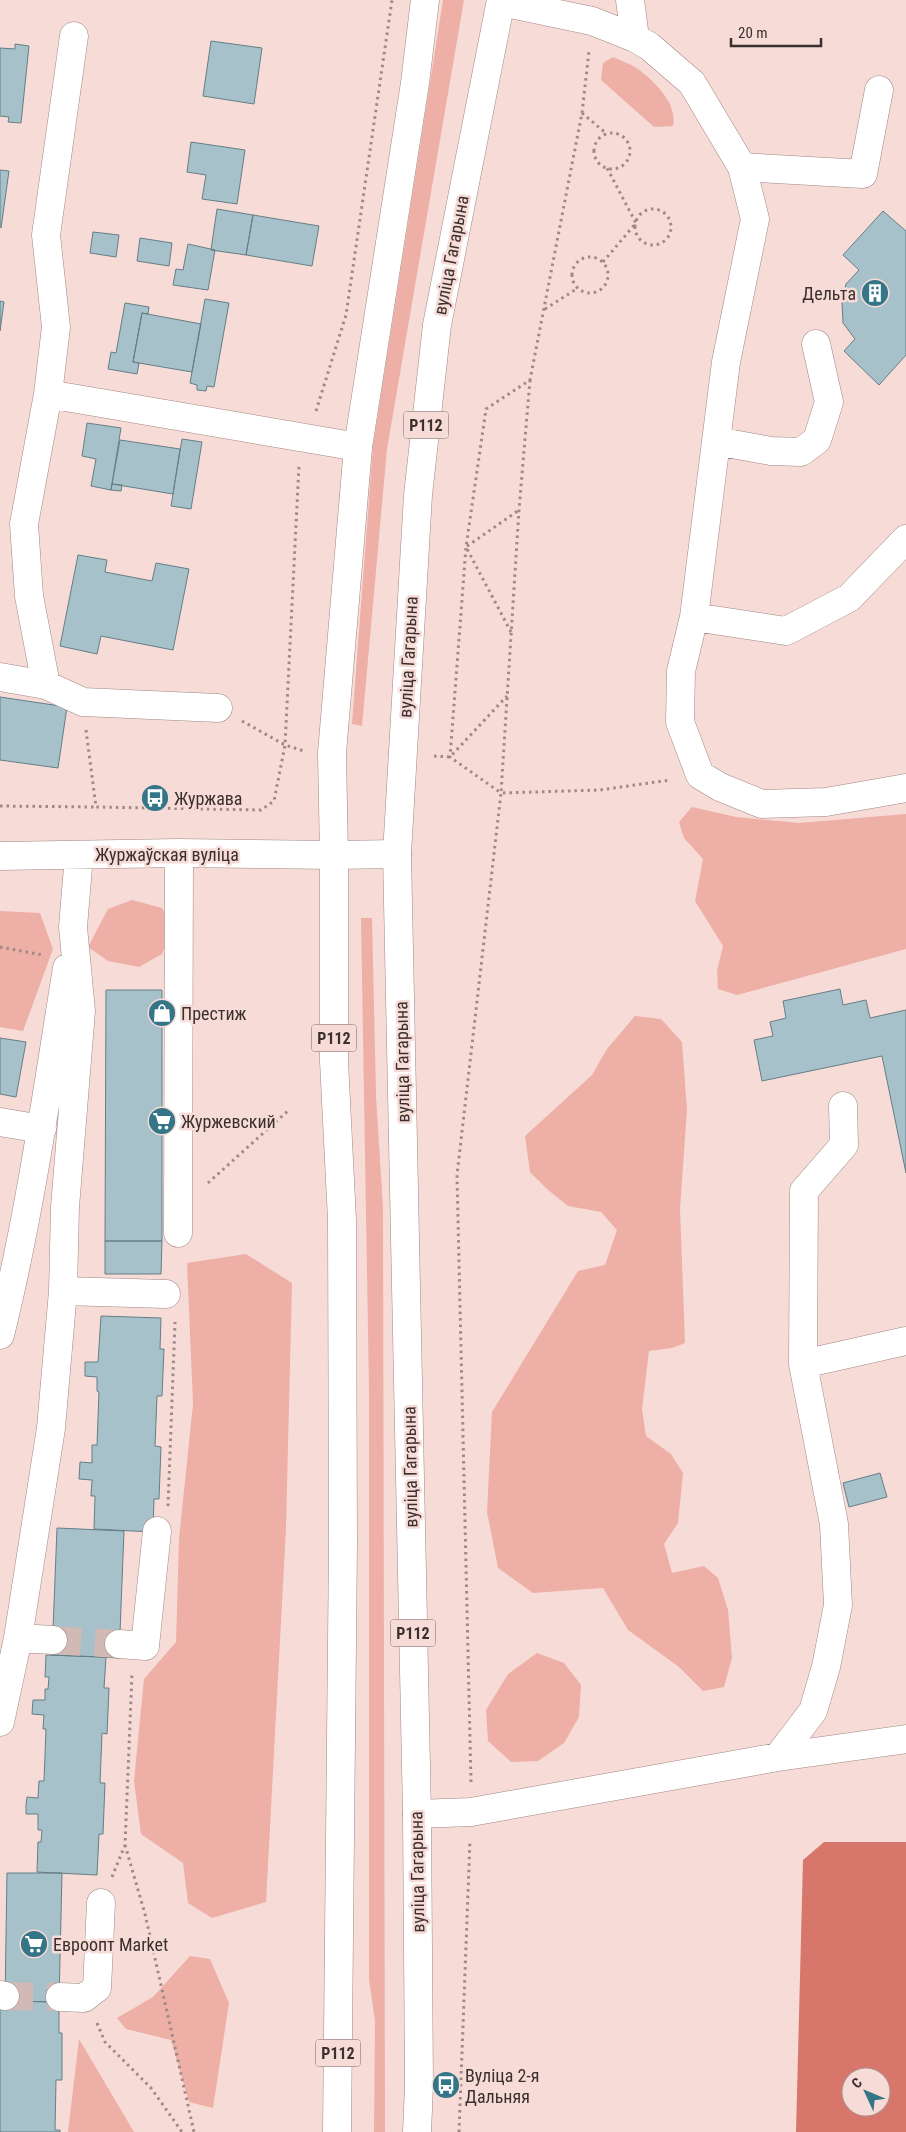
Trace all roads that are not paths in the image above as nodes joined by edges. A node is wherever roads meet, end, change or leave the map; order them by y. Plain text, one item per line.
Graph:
1 (425, 0) edge
2 (630, 0) edge
3 (501, 1) edge
4 (74, 36) dead end
5 (635, 38) junction
6 (879, 90) dead end
7 (742, 167) junction
8 (816, 344) dead end
9 (48, 394) junction
10 (716, 441) junction
11 (358, 447) junction
12 (906, 539) edge
13 (694, 617) junction
14 (0, 677) edge
15 (46, 685) junction
16 (218, 708) road end
17 (906, 788) edge
18 (179, 853) junction
19 (397, 854) junction
20 (79, 855) junction
21 (0, 856) edge
22 (334, 856) junction
23 (73, 927) junction
24 (843, 1106) dead end
25 (0, 1122) edge
26 (42, 1129) junction
27 (178, 1221) road end
28 (10, 1252) edge
29 (63, 1291) junction
30 (171, 1304) road end
31 (0, 1335) edge
32 (906, 1341) edge
33 (803, 1364) junction
34 (157, 1531) road end
35 (18, 1638) junction
36 (53, 1640) tunnel mouth
37 (132, 1645) road end
38 (0, 1722) edge
39 (906, 1740) edge
40 (778, 1757) junction
41 (417, 1814) junction
42 (101, 1903) road end
43 (72, 1998) tunnel mouth
44 (337, 2132) edge
45 (417, 2132) edge

1 - 11 main road, Р112
2 - 5 main road
3 - 5 main road
3 - 19 main road, вуліца Гагарына / Р112
4 - 9 main road
5 - 7 main road
6 - 7 main road
7 - 10 main road
8 - 10 main road
9 - 11 main road
9 - 15 main road
10 - 13 main road
11 - 22 main road, Р112
12 - 13 main road
13 - 17 main road
14 - 15 main road
15 - 16 main road
18 - 20 main road, Журжаўская вуліца
18 - 22 main road, Журжаўская вуліца
18 - 27 main road
19 - 22 main road, Журжаўская вуліца
19 - 41 main road, вуліца Гагарына / Р112
20 - 21 main road, Журжаўская вуліца
20 - 23 main road
22 - 44 main road, Р112
23 - 26 main road
23 - 29 main road
24 - 33 main road
25 - 26 main road
26 - 28 main road
28 - 31 main road
29 - 30 main road
29 - 35 main road
32 - 33 main road
33 - 40 main road
34 - 37 main road
35 - 36 main road
35 - 38 main road
39 - 40 main road
40 - 41 main road
41 - 45 main road, вуліца Гагарына / Р112
42 - 43 main road

